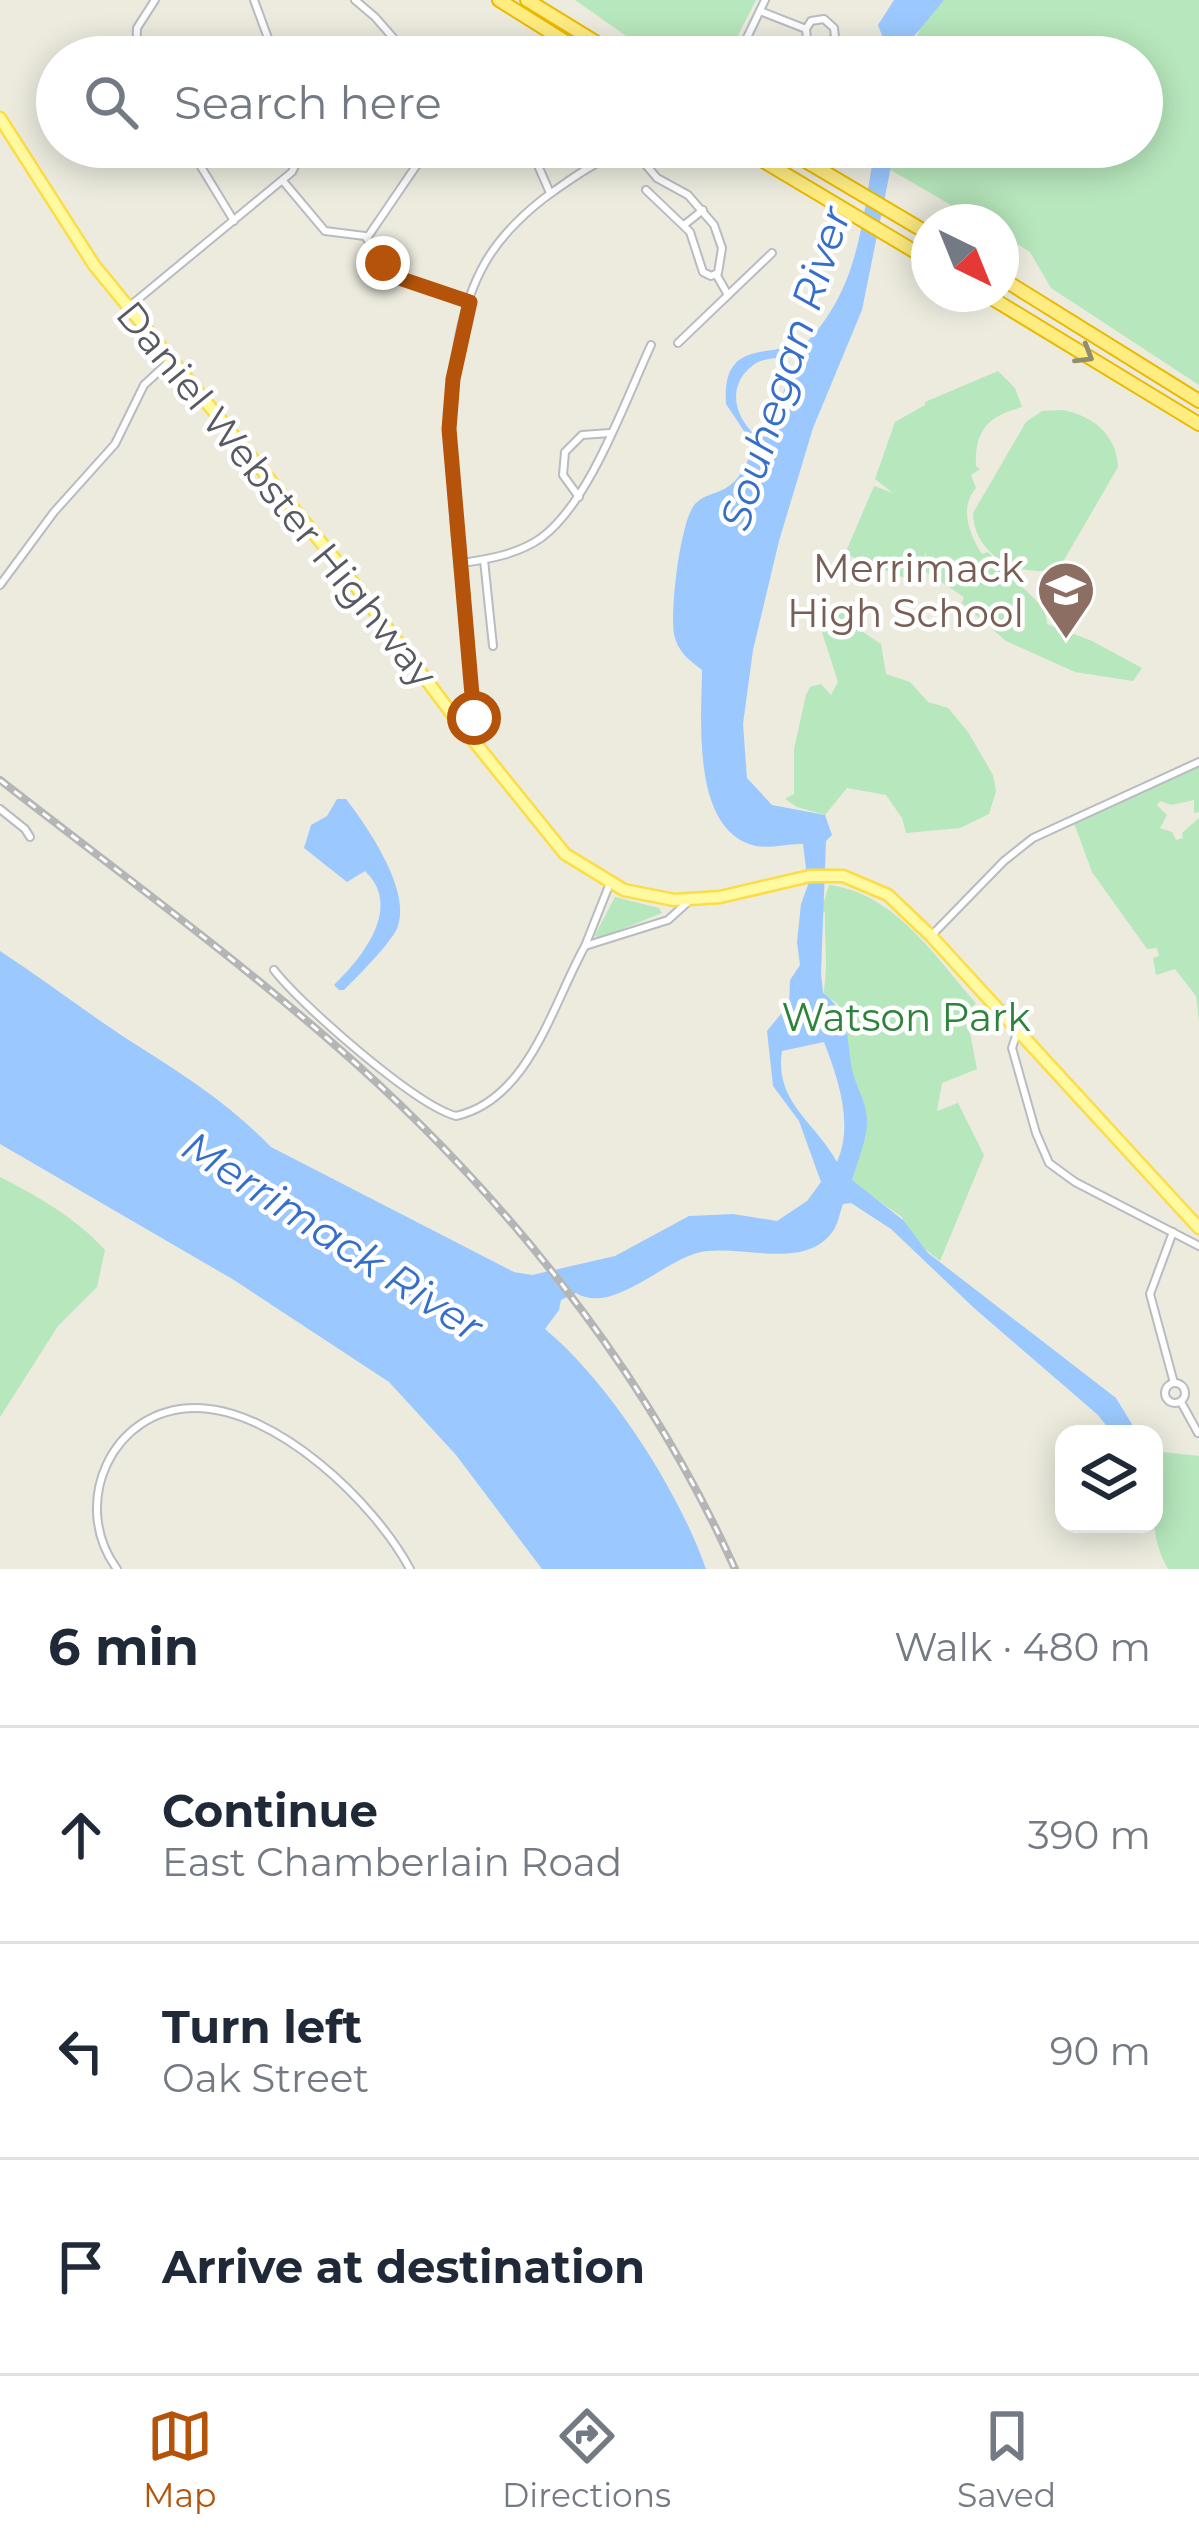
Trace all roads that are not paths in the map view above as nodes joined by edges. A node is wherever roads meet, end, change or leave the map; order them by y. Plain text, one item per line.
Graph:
1 (155, 0) edge
2 (254, 0) edge
3 (355, 0) edge
4 (499, 0) edge
5 (527, 0) edge
6 (765, 0) edge
7 (760, 11) junction
8 (806, 29) junction
9 (136, 36) edge
10 (267, 36) edge
11 (392, 36) edge
12 (556, 36) edge
13 (586, 36) edge
14 (748, 36) edge
15 (807, 36) edge
16 (835, 36) edge
17 (0, 118) edge
18 (202, 168) edge
19 (295, 168) edge
20 (415, 168) edge
21 (539, 168) edge
22 (592, 168) edge
23 (649, 168) edge
24 (775, 168) edge
25 (820, 168) edge
26 (282, 181) junction
27 (646, 190) dead end
28 (550, 194) junction
29 (703, 210) junction
30 (234, 220) junction
31 (911, 222) edge
32 (685, 225) junction
33 (368, 238) junction
34 (911, 249) edge
35 (772, 253) dead end
36 (716, 274) junction
37 (1019, 289) edge
38 (728, 295) junction
39 (470, 302) junction
40 (128, 308) junction
41 (1015, 312) edge
42 (678, 343) dead end
43 (651, 345) dead end
44 (171, 359) junction
45 (1199, 401) edge
46 (1199, 424) edge
47 (610, 433) junction
48 (579, 497) junction
49 (484, 560) junction
50 (461, 563) junction
51 (0, 584) edge
52 (493, 646) dead end
53 (464, 729) junction
54 (1199, 762) edge
55 (0, 808) edge
56 (30, 837) dead end
57 (610, 884) junction
58 (689, 901) junction
59 (931, 936) junction
60 (585, 946) junction
61 (274, 970) dead end
62 (1018, 1033) junction
63 (1199, 1228) edge
64 (1173, 1232) junction
65 (1199, 1246) edge
66 (1174, 1383) junction
67 (1181, 1402) junction
68 (1198, 1433) edge
69 (117, 1569) edge
70 (410, 1569) edge

1 - 9 street
2 - 10 street
3 - 11 street
4 - 12 highway
5 - 13 highway
6 - 7 street
7 - 8 street
7 - 14 street
8 - 15 street
8 - 16 street
17 - 40 main road, Daniel Webster Highway
18 - 30 street
19 - 26 street
20 - 33 street
21 - 28 street
22 - 28 street
23 - 29 street
24 - 34 highway
25 - 31 highway
26 - 30 street
26 - 33 street
27 - 32 street
28 - 39 street
29 - 32 street
29 - 36 street
30 - 40 street
32 - 36 street
33 - 39 street
35 - 38 street
36 - 38 street
37 - 45 highway
38 - 42 street
39 - 50 street
40 - 44 main road, Daniel Webster Highway
41 -> 46 highway
43 - 47 street
44 - 51 street
44 - 53 main road, Daniel Webster Highway
47 - 48 street
47 - 48 street
48 - 49 street
49 - 50 street
49 - 52 street
50 - 53 street
53 - 57 main road, Daniel Webster Highway
54 - 59 street
55 - 56 street
57 - 58 main road, Daniel Webster Highway
57 - 60 street
58 - 59 main road, Daniel Webster Highway
58 - 60 street
59 - 62 main road, Daniel Webster Highway
60 - 61 street
62 - 63 main road, Daniel Webster Highway
62 - 64 street
64 - 65 street
64 - 66 street
66 - 67 street
66 - 67 street
67 - 68 street
69 - 70 street

